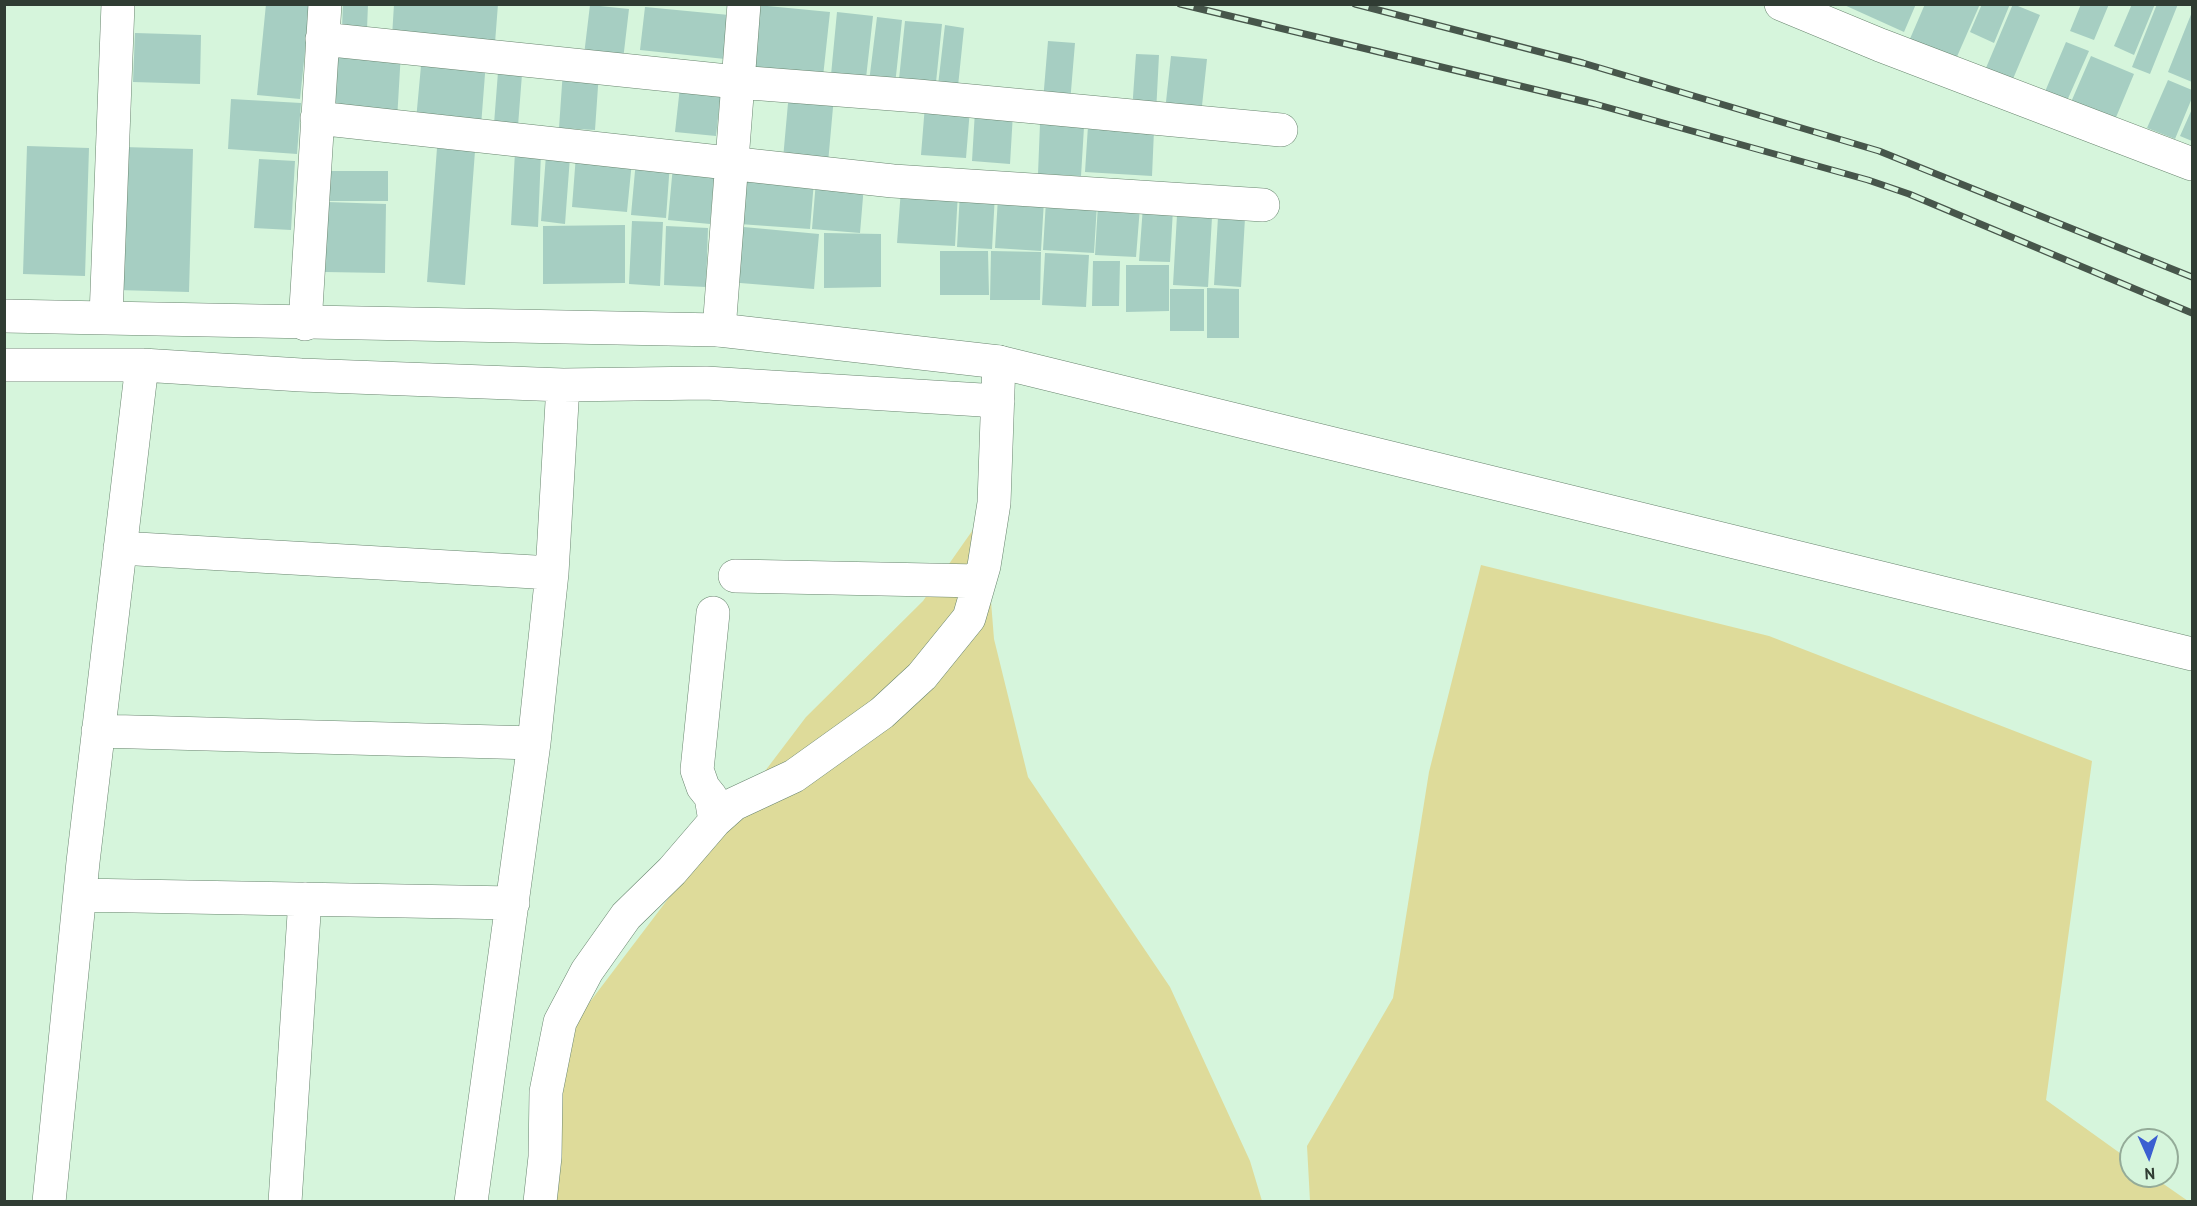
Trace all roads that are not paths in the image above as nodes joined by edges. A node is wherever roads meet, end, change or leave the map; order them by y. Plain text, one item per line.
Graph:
1 (118, 4) edge
2 (325, 4) edge
3 (744, 4) edge
4 (1781, 4) edge
5 (322, 39) junction
6 (737, 82) junction
7 (317, 118) junction
8 (1281, 130) dead end
9 (730, 163) junction
10 (2193, 164) edge
11 (1263, 205) dead end
12 (4, 316) edge
13 (106, 317) junction
14 (305, 324) junction
15 (719, 330) junction
16 (999, 362) junction
17 (4, 364) edge
18 (142, 365) junction
19 (563, 385) junction
20 (998, 401) junction
21 (120, 548) junction
22 (552, 573) junction
23 (735, 576) dead end
24 (980, 581) junction
25 (713, 613) dead end
26 (2193, 654) edge
27 (98, 731) junction
28 (534, 743) junction
29 (715, 821) junction
30 (80, 895) junction
31 (305, 899) junction
32 (513, 903) junction
33 (49, 1202) edge
34 (285, 1202) edge
35 (471, 1202) edge
36 (540, 1202) edge

1 - 13 street
2 - 5 street
3 - 6 street
4 - 10 street
5 - 6 street
5 - 7 street
6 - 8 street
6 - 9 street
7 - 9 street
7 - 14 street
9 - 11 street
9 - 15 street
12 - 13 street
13 - 14 street
14 - 15 street
15 - 16 street
16 - 20 street
16 - 26 street
17 - 18 street
18 - 19 street
18 - 21 street
19 - 20 street
19 - 22 street
20 - 24 street
21 - 22 street
21 - 27 street
22 - 28 street
23 - 24 street
24 - 29 street
25 - 29 street
27 - 28 street
27 - 30 street
28 - 32 street
29 - 36 street
30 - 31 street
30 - 33 street
31 - 32 street
31 - 34 street
32 - 35 street

